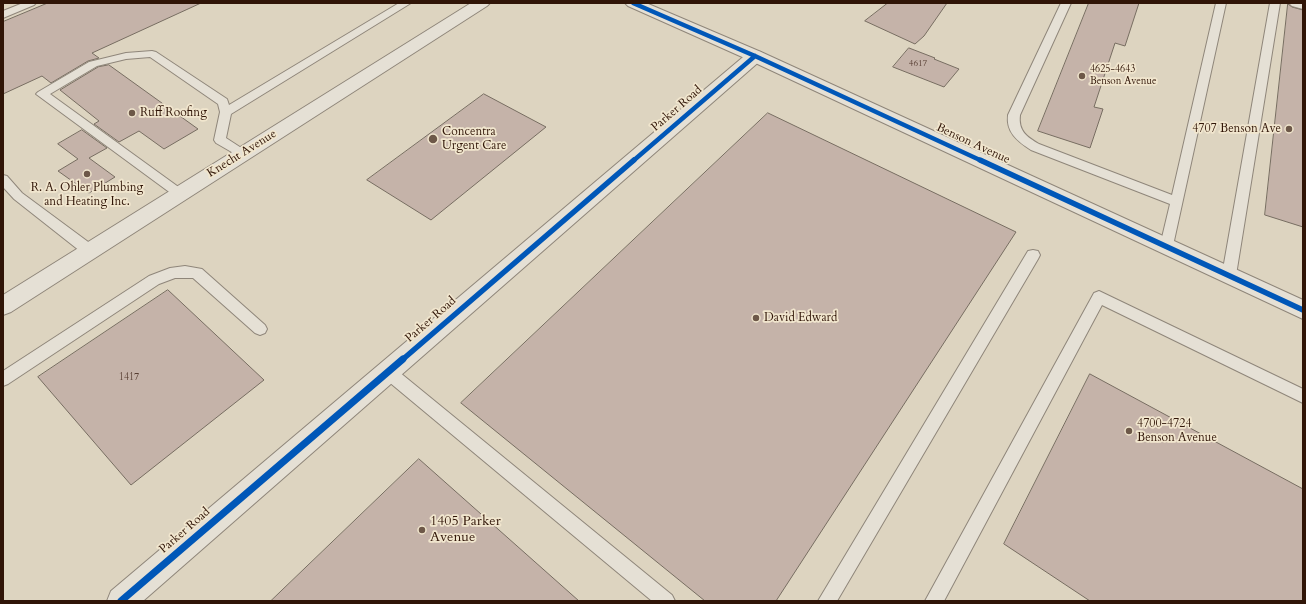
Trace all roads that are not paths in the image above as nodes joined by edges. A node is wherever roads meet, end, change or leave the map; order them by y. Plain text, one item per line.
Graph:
1 (31, 3) edge
2 (406, 3) edge
3 (482, 3) edge
4 (633, 3) edge
5 (1066, 3) edge
6 (1221, 3) edge
7 (1276, 3) edge
8 (1297, 3) edge
9 (1303, 4) edge
10 (3, 15) edge
11 (755, 56) junction
12 (226, 112) junction
13 (242, 154) junction
14 (3, 179) edge
15 (180, 194) junction
16 (1177, 202) junction
17 (1167, 246) junction
18 (90, 251) junction
19 (1032, 255) dead end
20 (1229, 275) junction
21 (3, 306) edge
22 (1303, 310) edge
23 (260, 329) dead end
24 (388, 372) junction
25 (3, 379) edge
26 (1303, 396) edge
27 (121, 601) edge
28 (666, 601) edge
29 (827, 601) edge
30 (934, 601) edge

1 - 10 lane
2 - 12 lane
3 - 13 street, Knecht Avenue
4 - 11 street, Benson Avenue
5 - 16 lane
6 - 16 lane
7 - 20 lane
8 - 9 street
11 - 17 street, Benson Avenue
11 - 24 street, Parker Road
12 - 13 lane
12 - 15 lane
13 - 15 street, Knecht Avenue
14 - 18 lane
15 - 18 street, Knecht Avenue
16 - 17 lane
17 - 20 street, Benson Avenue
18 - 21 street, Knecht Avenue
19 - 29 lane
20 - 22 street, Benson Avenue
23 - 25 lane
24 - 27 street, Parker Road
24 - 28 lane
26 - 30 lane

